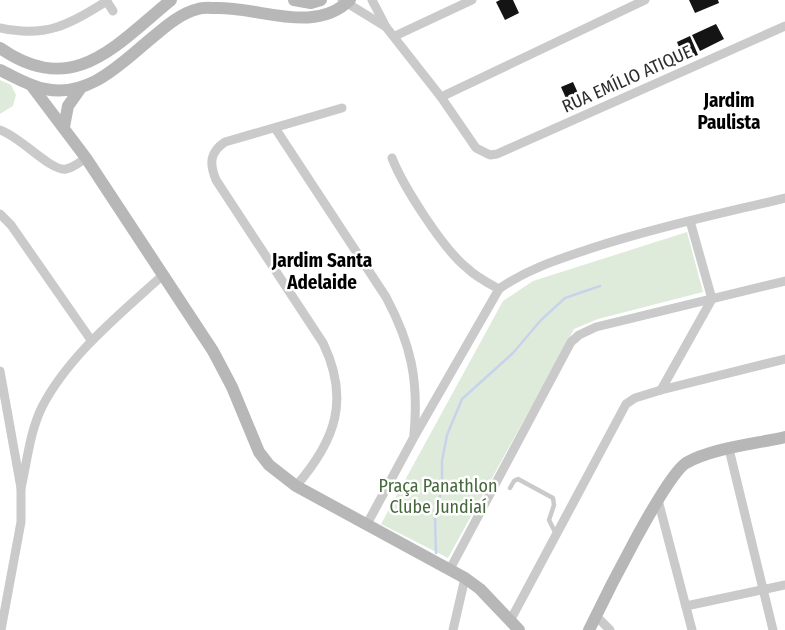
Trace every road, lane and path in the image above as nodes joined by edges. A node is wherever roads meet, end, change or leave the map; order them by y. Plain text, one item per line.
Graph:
1 (171, 0) edge
2 (297, 0) edge
3 (321, 0) edge
4 (372, 0) edge
5 (472, 0) edge
6 (645, 0) edge
7 (107, 1) edge
8 (346, 1) edge
9 (113, 11) dead end
10 (785, 26) edge
11 (386, 27) junction
12 (0, 28) edge
13 (395, 36) junction
14 (0, 48) edge
15 (0, 70) edge
16 (31, 85) junction
17 (80, 89) junction
18 (441, 98) junction
19 (342, 108) dead end
20 (64, 127) junction
21 (275, 128) junction
22 (0, 130) edge
23 (86, 158) junction
24 (392, 158) dead end
25 (785, 198) edge
26 (0, 214) edge
27 (690, 221) junction
28 (163, 275) junction
29 (785, 281) edge
30 (499, 289) junction
31 (712, 299) junction
32 (91, 340) junction
33 (785, 359) edge
34 (0, 370) edge
35 (662, 390) junction
36 (414, 437) junction
37 (785, 437) edge
38 (729, 449) junction
39 (296, 486) junction
40 (21, 488) junction
41 (510, 488) dead end
42 (658, 500) junction
43 (367, 524) junction
44 (556, 534) junction
45 (450, 568) junction
46 (465, 578) junction
47 (785, 585) edge
48 (764, 591) junction
49 (686, 606) junction
50 (596, 616) junction
51 (515, 625) edge
52 (1, 630) edge
53 (453, 630) edge
54 (589, 630) edge
55 (610, 630) edge
56 (692, 630) edge
57 (773, 630) edge

1 - 14 street
2 - 3 street
4 - 11 street
5 - 13 street
6 - 18 street
7 - 9 street
7 - 12 street
8 - 11 street
8 - 17 street
10 - 18 street, RUA EMÍLIO ATIQUE
11 - 13 street
13 - 18 street
15 - 16 street
16 - 17 street
16 - 20 street
17 - 20 street
19 - 21 street
20 - 23 street
21 - 36 street
21 - 39 street
22 - 23 street
23 - 28 street
24 - 30 street
25 - 27 street
26 - 32 street
27 - 30 street
27 - 31 street
28 - 32 street
28 - 39 street
29 - 31 street
30 - 36 street
31 - 35 street
31 - 45 street
32 - 40 street
33 - 35 street
34 - 40 street
35 - 44 street
36 - 43 street
37 - 38 street
38 - 42 street
38 - 48 street
39 - 43 street
40 - 52 street
41 - 44 lane
42 - 49 street
42 - 50 street
43 - 45 street
44 - 51 street
45 - 46 street
46 - 51 street
46 - 53 street
47 - 48 street
48 - 49 street
48 - 57 street
49 - 56 street
50 - 54 street
50 - 55 street

